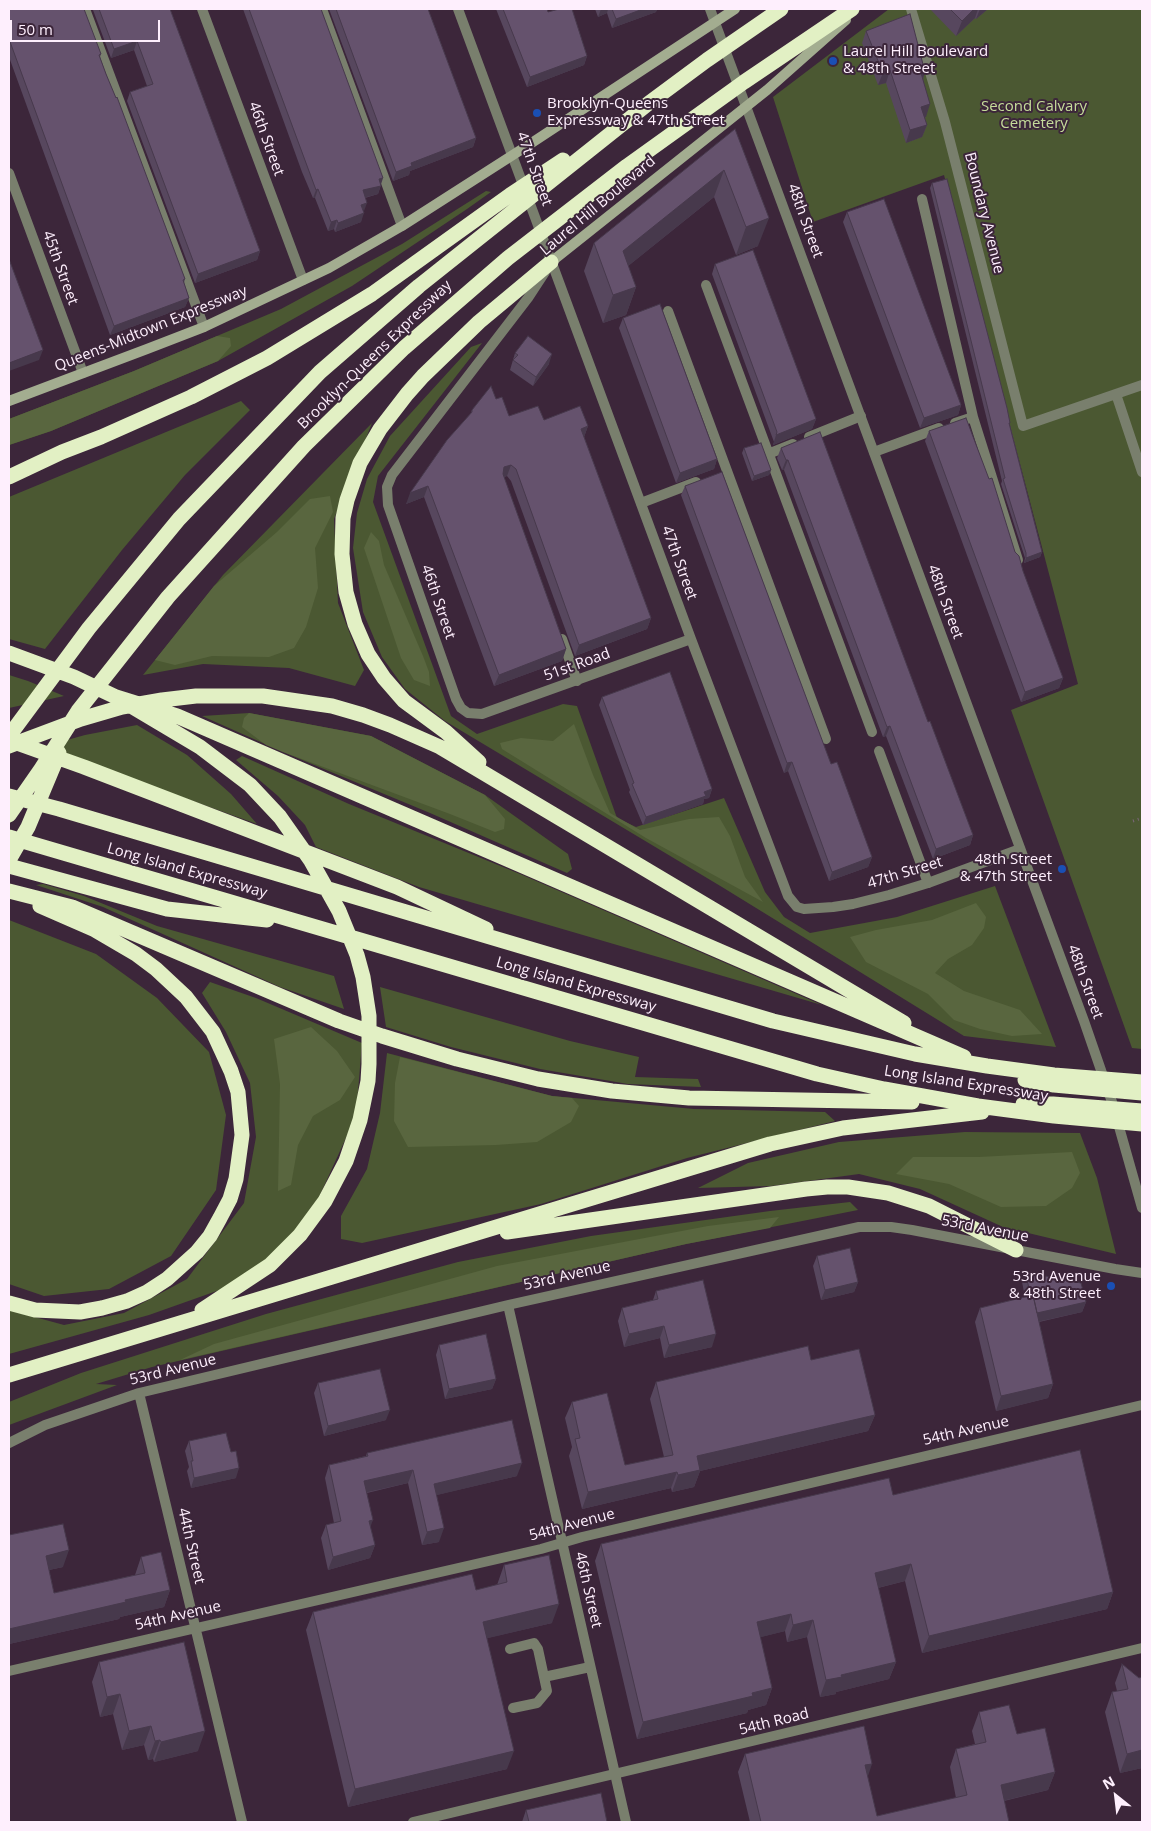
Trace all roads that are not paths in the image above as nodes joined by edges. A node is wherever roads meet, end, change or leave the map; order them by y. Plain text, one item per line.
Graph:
1 (85, 9) edge
2 (202, 9) edge
3 (322, 9) edge
4 (458, 9) edge
5 (710, 9) edge
6 (734, 9) edge
7 (781, 9) edge
8 (852, 9) edge
9 (859, 9) edge
10 (911, 9) edge
11 (715, 22) junction
12 (746, 105) junction
13 (512, 155) junction
14 (9, 174) edge
15 (922, 199) dead end
16 (402, 226) junction
17 (481, 226) junction
18 (551, 262) junction
19 (303, 280) junction
20 (706, 285) dead end
21 (668, 312) dead end
22 (204, 326) junction
23 (83, 374) junction
24 (1142, 385) edge
25 (1116, 394) junction
26 (9, 401) edge
27 (861, 416) junction
28 (973, 417) junction
29 (62, 452) junction
30 (874, 452) junction
31 (768, 454) junction
32 (9, 465) edge
33 (1142, 472) edge
34 (718, 474) junction
35 (9, 477) edge
36 (386, 493) joint
37 (641, 503) junction
38 (1018, 560) edge
39 (558, 628) edge
40 (691, 639) junction
41 (9, 653) edge
42 (577, 681) junction
43 (116, 697) junction
44 (78, 710) junction
45 (472, 715) joint
46 (872, 732) dead end
47 (9, 736) edge
48 (826, 739) dead end
49 (9, 741) edge
50 (9, 746) edge
51 (879, 751) dead end
52 (504, 784) junction
53 (9, 796) edge
54 (9, 815) edge
55 (9, 837) edge
56 (1020, 849) junction
57 (9, 860) edge
58 (9, 866) edge
59 (928, 883) junction
60 (9, 892) edge
61 (305, 924) junction
62 (528, 948) junction
63 (950, 1051) junction
64 (1142, 1082) edge
65 (1142, 1093) edge
66 (1053, 1104) junction
67 (1142, 1111) edge
68 (1142, 1124) edge
69 (1142, 1208) edge
70 (454, 1241) junction
71 (1016, 1250) junction
72 (1142, 1273) edge
73 (9, 1303) edge
74 (508, 1305) junction
75 (184, 1321) junction
76 (9, 1374) edge
77 (139, 1393) junction
78 (1142, 1405) edge
79 (9, 1443) edge
80 (562, 1543) junction
81 (195, 1628) junction
82 (1142, 1648) edge
83 (510, 1649) dead end
84 (590, 1667) junction
85 (9, 1672) edge
86 (544, 1677) junction
87 (513, 1708) dead end
88 (615, 1775) junction
89 (242, 1822) edge
90 (413, 1822) edge
91 (626, 1822) edge

1 - 22 street
2 - 19 street, 46th Street
3 - 16 street
4 - 13 street, 47th Street
5 - 11 street, 48th Street
6 - 11 main road
7 - 17 highway
8 - 44 highway, Brooklyn-Queens Expressway
9 - 12 main road, Laurel Hill Boulevard
10 - 25 street, Boundary Avenue
11 - 12 street, 48th Street
11 - 13 main road
12 - 18 main road, Laurel Hill Boulevard
12 - 27 street, 48th Street
13 - 16 main road
13 - 18 street, 47th Street
14 - 23 street, 45th Street
15 - 28 street
16 - 19 main road
17 - 29 highway
17 - 47 highway, Brooklyn-Queens Expressway
18 - 36 street, Laurel Hill Boulevard
18 - 37 street, 47th Street
18 - 52 highway
19 - 22 main road, Queens-Midtown Expressway
20 - 31 street
21 - 34 street
22 - 23 main road, Queens-Midtown Expressway
23 - 26 main road, Queens-Midtown Expressway
24 - 25 street
25 - 33 street
27 - 30 street, 48th Street
27 - 31 street
28 - 30 street
28 - 38 street
29 - 32 highway
29 - 35 highway
30 - 56 street, 48th Street
31 - 46 street
34 - 37 street
34 - 48 street
36 - 45 street, 46th Street
37 - 40 street, 47th Street
39 - 42 street
40 - 42 street, 51st Road
40 - 59 street, 47th Street
41 - 43 highway
42 - 45 street, 51st Road
43 - 63 highway
43 - 75 highway
44 - 54 highway, Brooklyn-Queens Expressway
44 - 57 highway
49 - 62 highway
50 - 52 highway
51 - 59 street
52 - 63 highway
53 - 62 highway, Long Island Expressway
55 - 61 highway, Long Island Expressway
56 - 59 street, 47th Street
56 - 69 street, 48th Street
58 - 61 highway
60 - 66 highway
60 - 73 highway
61 - 68 highway, Long Island Expressway
62 - 64 highway, Long Island Expressway
63 - 65 highway
66 - 67 highway
66 - 70 highway
70 - 71 highway
70 - 75 highway
71 - 72 street, 53rd Avenue
71 - 74 street, 53rd Avenue
74 - 77 street, 53rd Avenue
74 - 80 street, 46th Street
75 - 76 highway
77 - 79 street, 53rd Avenue
77 - 81 street, 44th Street
78 - 80 street, 54th Avenue
80 - 81 street, 54th Avenue
80 - 84 street, 46th Street
81 - 85 street, 54th Avenue
81 - 89 street, 44th Street
82 - 88 street, 54th Road
83 - 86 street
84 - 86 street
84 - 88 street, 46th Street
86 - 87 street
88 - 90 street, 54th Road
88 - 91 street, 46th Street

